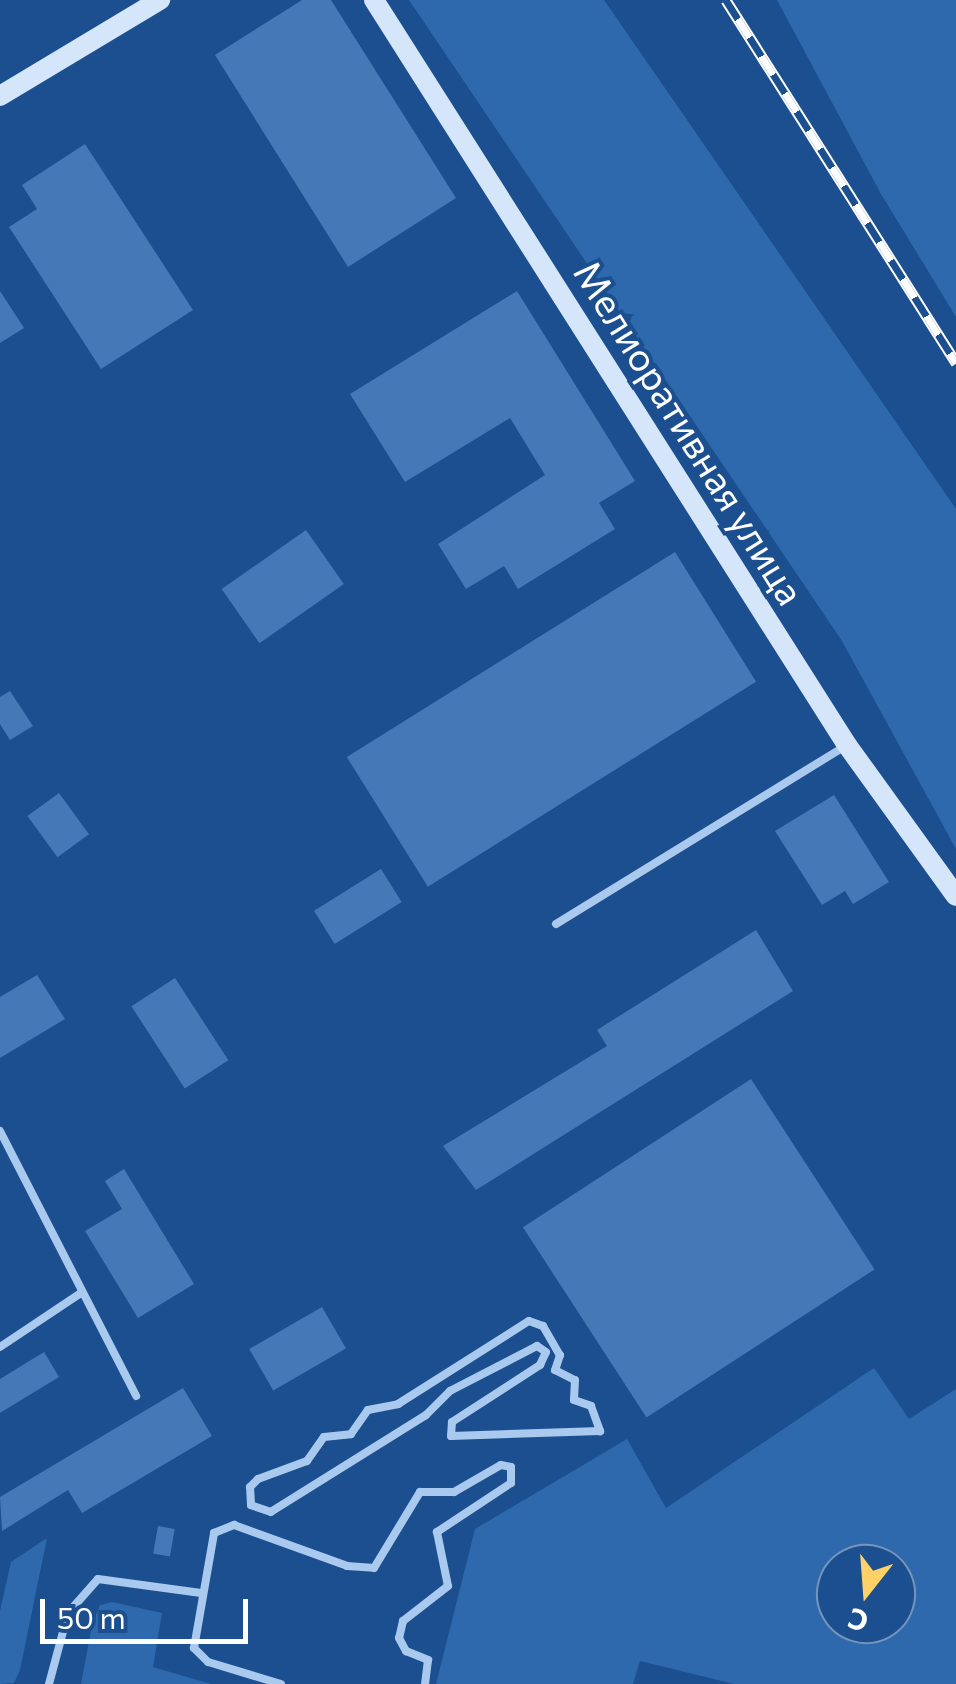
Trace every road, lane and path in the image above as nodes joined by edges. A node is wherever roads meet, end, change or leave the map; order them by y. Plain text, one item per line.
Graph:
1 (160, 0) edge
2 (374, 0) edge
3 (0, 96) edge
4 (847, 746) junction
5 (956, 896) edge
6 (556, 924) dead end
7 (0, 1131) edge
8 (81, 1294) junction
9 (0, 1347) edge
10 (136, 1396) dead end
11 (599, 1417) joint
12 (200, 1593) junction
13 (50, 1684) edge
14 (281, 1684) edge
15 (426, 1684) edge

1 - 3 street
2 - 4 street, Мелиоративная улица
4 - 5 street, Мелиоративная улица
4 - 6 lane
7 - 8 lane
8 - 9 lane
8 - 10 lane
11 - 11 lane
12 - 13 lane
12 - 14 lane
12 - 15 lane

